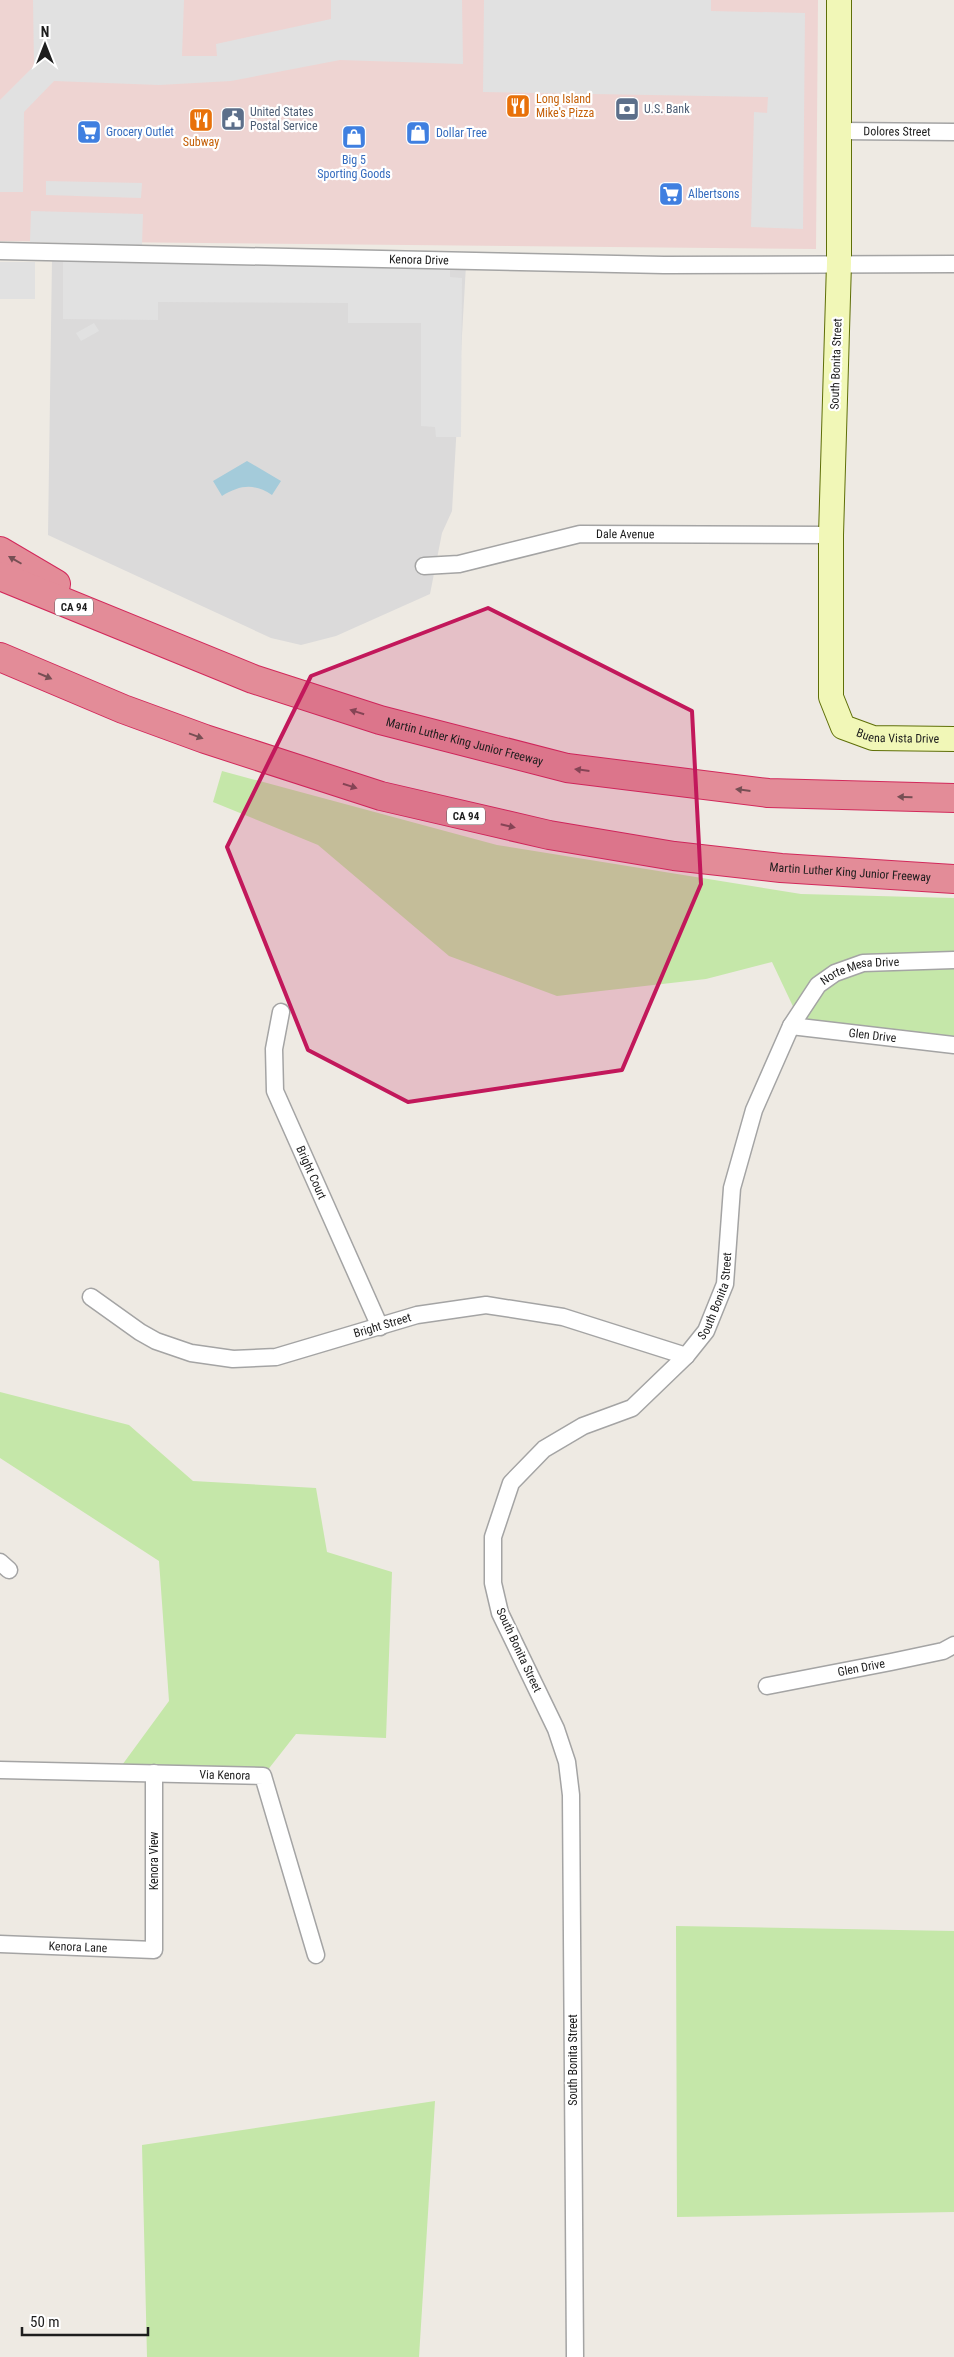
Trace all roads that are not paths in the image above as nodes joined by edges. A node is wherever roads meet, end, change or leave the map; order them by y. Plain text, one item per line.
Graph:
1 (839, 0) edge
2 (838, 130) junction
3 (954, 132) edge
4 (0, 252) edge
5 (838, 263) junction
6 (954, 264) edge
7 (832, 536) junction
8 (0, 551) edge
9 (424, 566) dead end
10 (0, 576) edge
11 (148, 637) junction
12 (0, 657) edge
13 (843, 727) joint
14 (954, 739) edge
15 (954, 798) edge
16 (954, 879) edge
17 (954, 960) edge
18 (281, 1012) dead end
19 (791, 1026) junction
20 (954, 1045) edge
21 (91, 1297) dead end
22 (380, 1327) junction
23 (686, 1356) junction
24 (954, 1645) edge
25 (767, 1686) dead end
26 (0, 1770) edge
27 (154, 1773) junction
28 (0, 1944) edge
29 (154, 1950) joint
30 (316, 1954) dead end
31 (575, 2357) edge

1 - 2 street, South Bonita Street
2 - 3 street, Dolores Street
2 - 5 street, South Bonita Street
4 - 5 street, Kenora Drive
5 - 6 street, Kenora Drive
5 - 7 street, South Bonita Street
7 - 9 street, Dale Avenue
7 - 13 street, South Bonita Street
11 -> 8 highway
10 - 11 highway, Martin Luther King Junior Freeway / CA 94
15 -> 11 highway, Martin Luther King Junior Freeway / CA 94
12 -> 16 highway, Martin Luther King Junior Freeway / CA 94
13 - 14 street, Buena Vista Drive
17 - 19 street, Norte Mesa Drive
18 - 22 street, Bright Court
19 - 20 street, Glen Drive
19 - 23 street, South Bonita Street
21 - 22 street, Bright Street
22 - 23 street, Bright Street
23 - 31 street, South Bonita Street
24 - 25 street, Glen Drive
26 - 27 street, Via Kenora
27 - 29 street, Kenora View
27 - 30 street, Via Kenora
28 - 29 street, Kenora Lane

